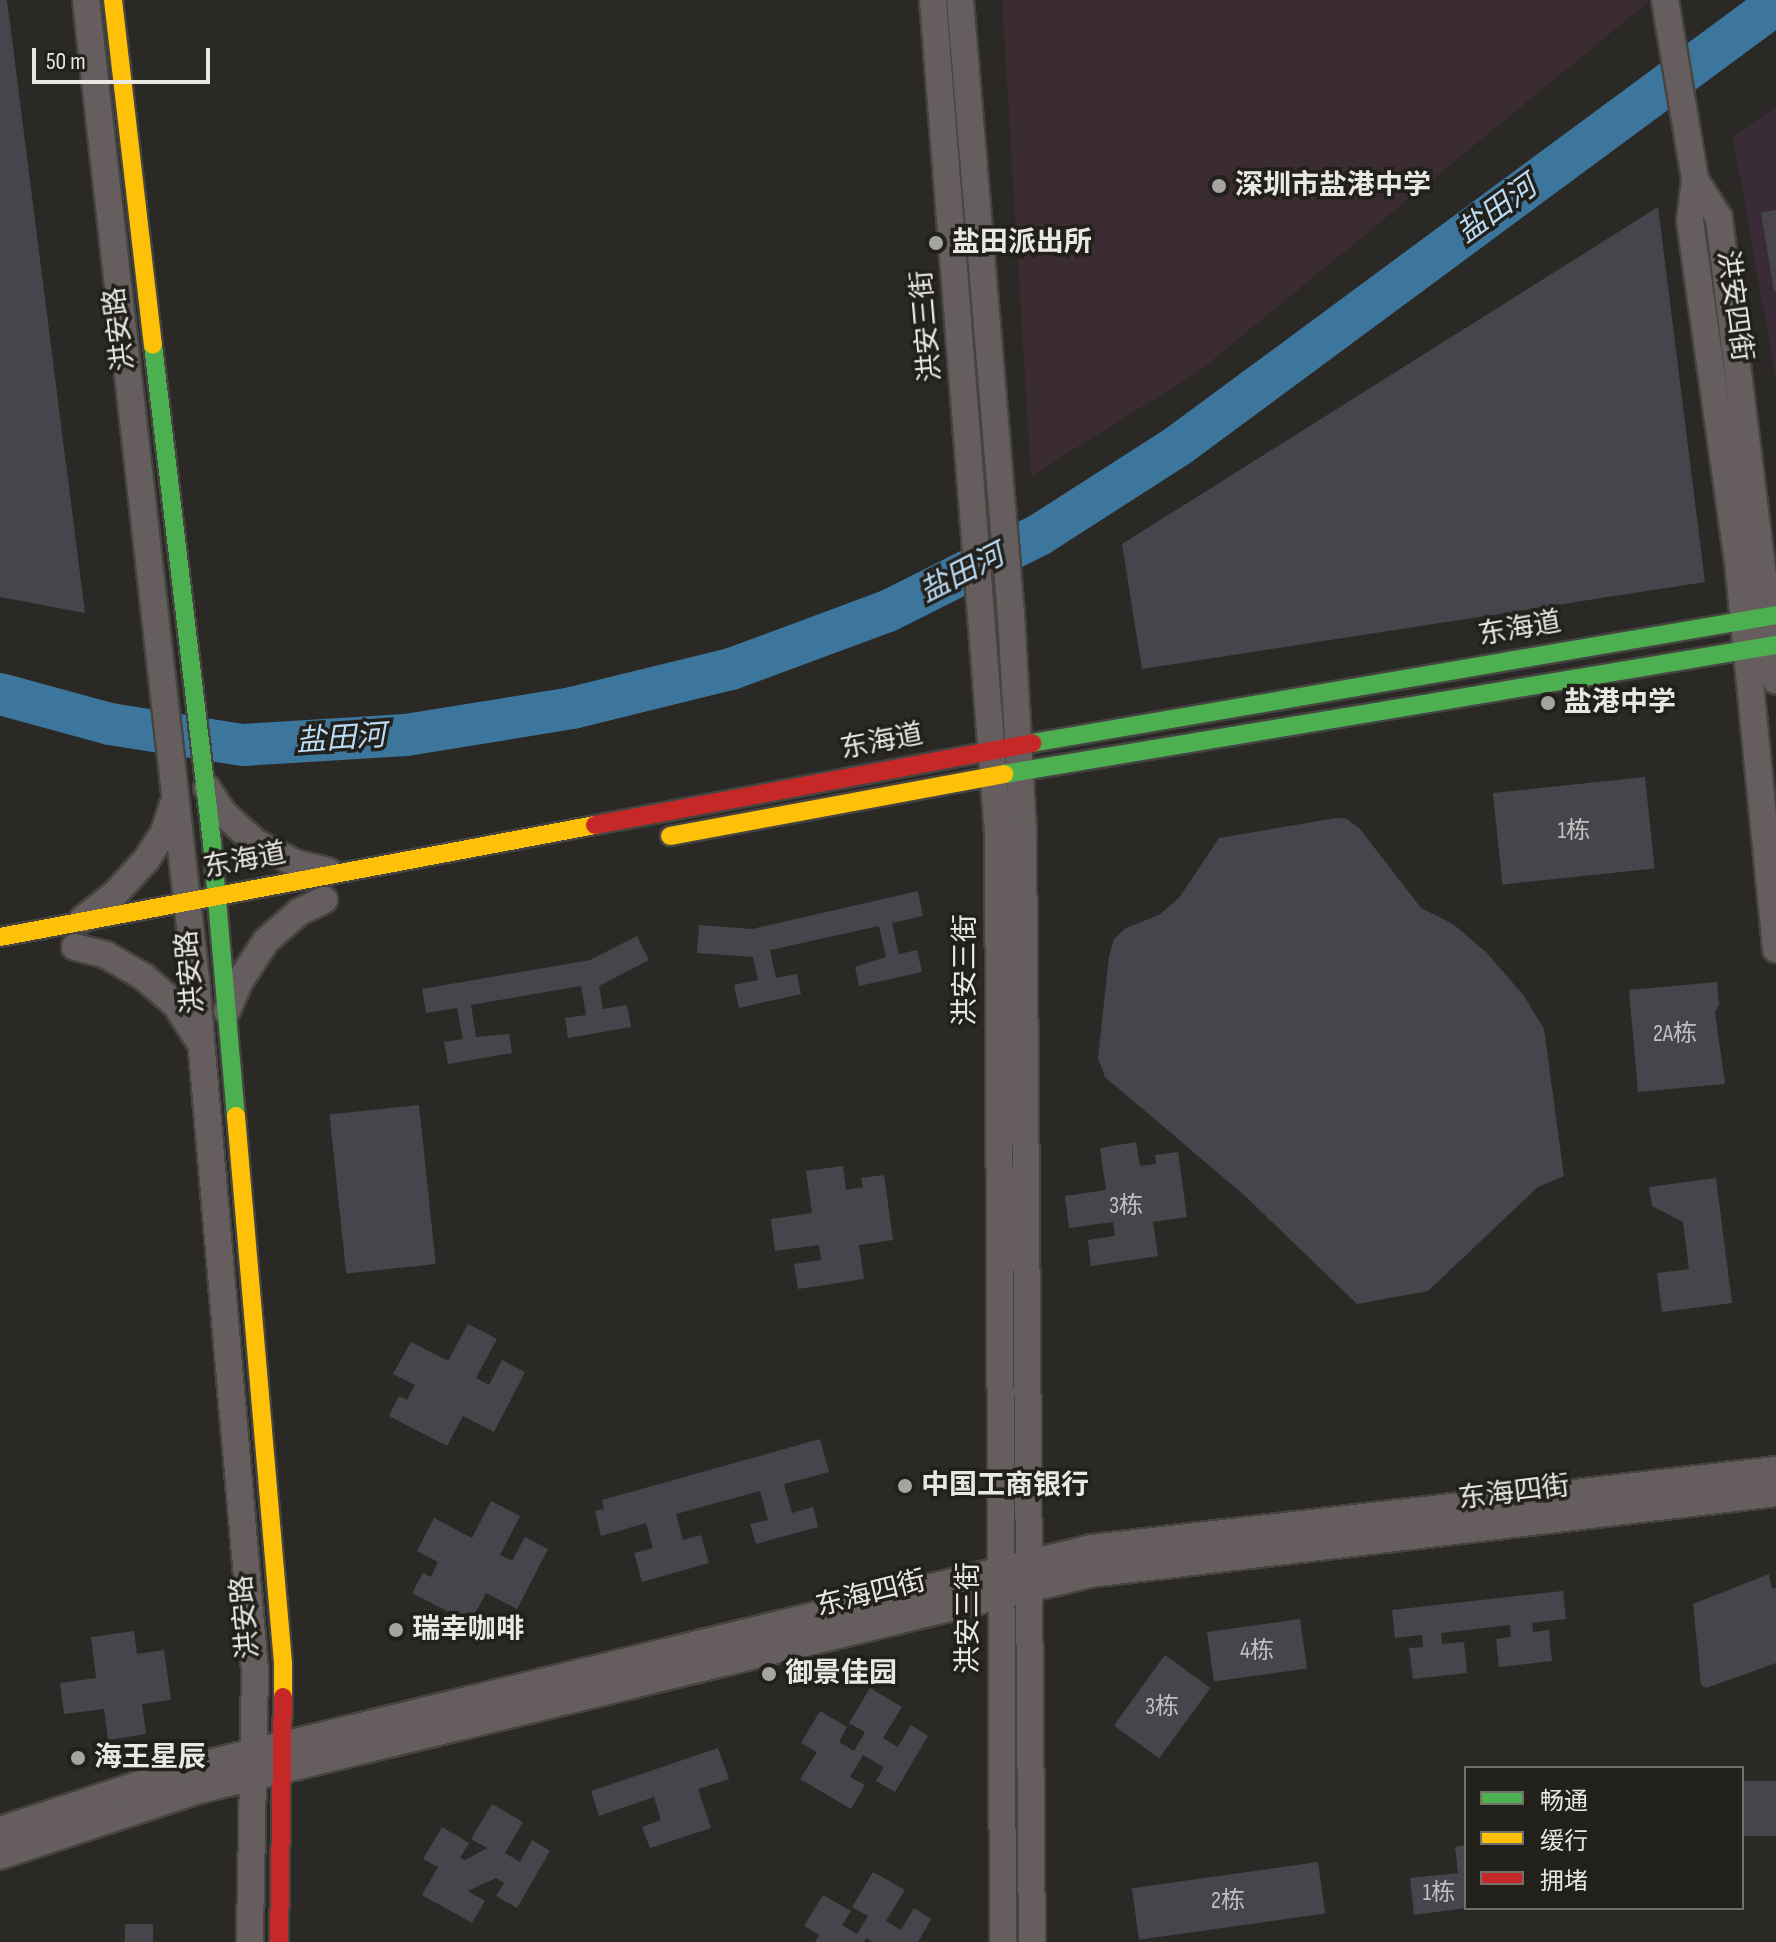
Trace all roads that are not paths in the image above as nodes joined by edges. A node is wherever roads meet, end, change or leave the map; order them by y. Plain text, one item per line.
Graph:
1 (86, 0) edge
2 (113, 0) edge
3 (933, 0) edge
4 (960, 0) edge
5 (1666, 5) edge
6 (1695, 180) junction
7 (1773, 616) edge
8 (1743, 621) junction
9 (1774, 645) edge
10 (1746, 650) junction
11 (1776, 680) edge
12 (1006, 761) junction
13 (204, 772) junction
14 (173, 774) junction
15 (653, 839) dead end
16 (334, 889) junction
17 (216, 895) junction
18 (273, 909) dead end
19 (184, 918) junction
20 (226, 918) junction
21 (0, 937) edge
22 (121, 938) dead end
23 (72, 939) junction
24 (1776, 949) edge
25 (226, 1014) junction
26 (202, 1048) junction
27 (1776, 1470) edge
28 (1776, 1493) edge
29 (1029, 1576) junction
30 (1001, 1583) junction
31 (281, 1758) junction
32 (253, 1764) junction
33 (0, 1830) edge
34 (0, 1856) edge
35 (250, 1942) edge
36 (279, 1942) edge
37 (1003, 1942) edge
38 (1032, 1942) edge

1 - 14 street, 洪安路
2 - 13 street, 洪安路
3 - 12 street, 洪安三街
4 - 12 street, 洪安三街
5 - 6 street
6 - 7 street, 洪安四街
6 - 8 street, 洪安四街
7 - 8 street, 东海道
7 - 9 street, 洪安四街
8 - 10 street, 洪安四街
8 - 12 street, 东海道
9 - 10 street, 东海道
9 - 11 street, 洪安四街
10 - 12 street, 东海道
10 - 24 street, 洪安四街
12 - 15 street, 东海道
12 - 16 street, 东海道
12 - 29 street, 洪安三街
12 - 30 street, 洪安三街
13 - 16 street
13 - 17 street, 洪安路
14 - 19 street, 洪安路
14 - 23 street
16 - 17 street, 东海道
16 - 18 street, 东海道
16 - 25 street
17 - 19 street, 东海道
17 - 20 street, 洪安路
19 - 20 street, 东海道
19 - 23 street, 东海道
19 - 26 street, 洪安路
20 - 25 street, 洪安路
21 - 23 street, 东海道
22 - 23 street, 东海道
23 - 26 street
25 - 31 street, 洪安路
26 - 32 street, 洪安路
27 - 29 street, 东海四街
28 - 29 street, 东海四街
29 - 30 street, 东海四街
29 - 38 street, 洪安三街
30 - 31 street, 东海四街
30 - 37 street, 洪安三街
31 - 32 street, 东海四街
31 - 36 street, 洪安路
32 - 33 street, 东海四街
32 - 34 street, 东海四街
32 - 35 street, 洪安路

